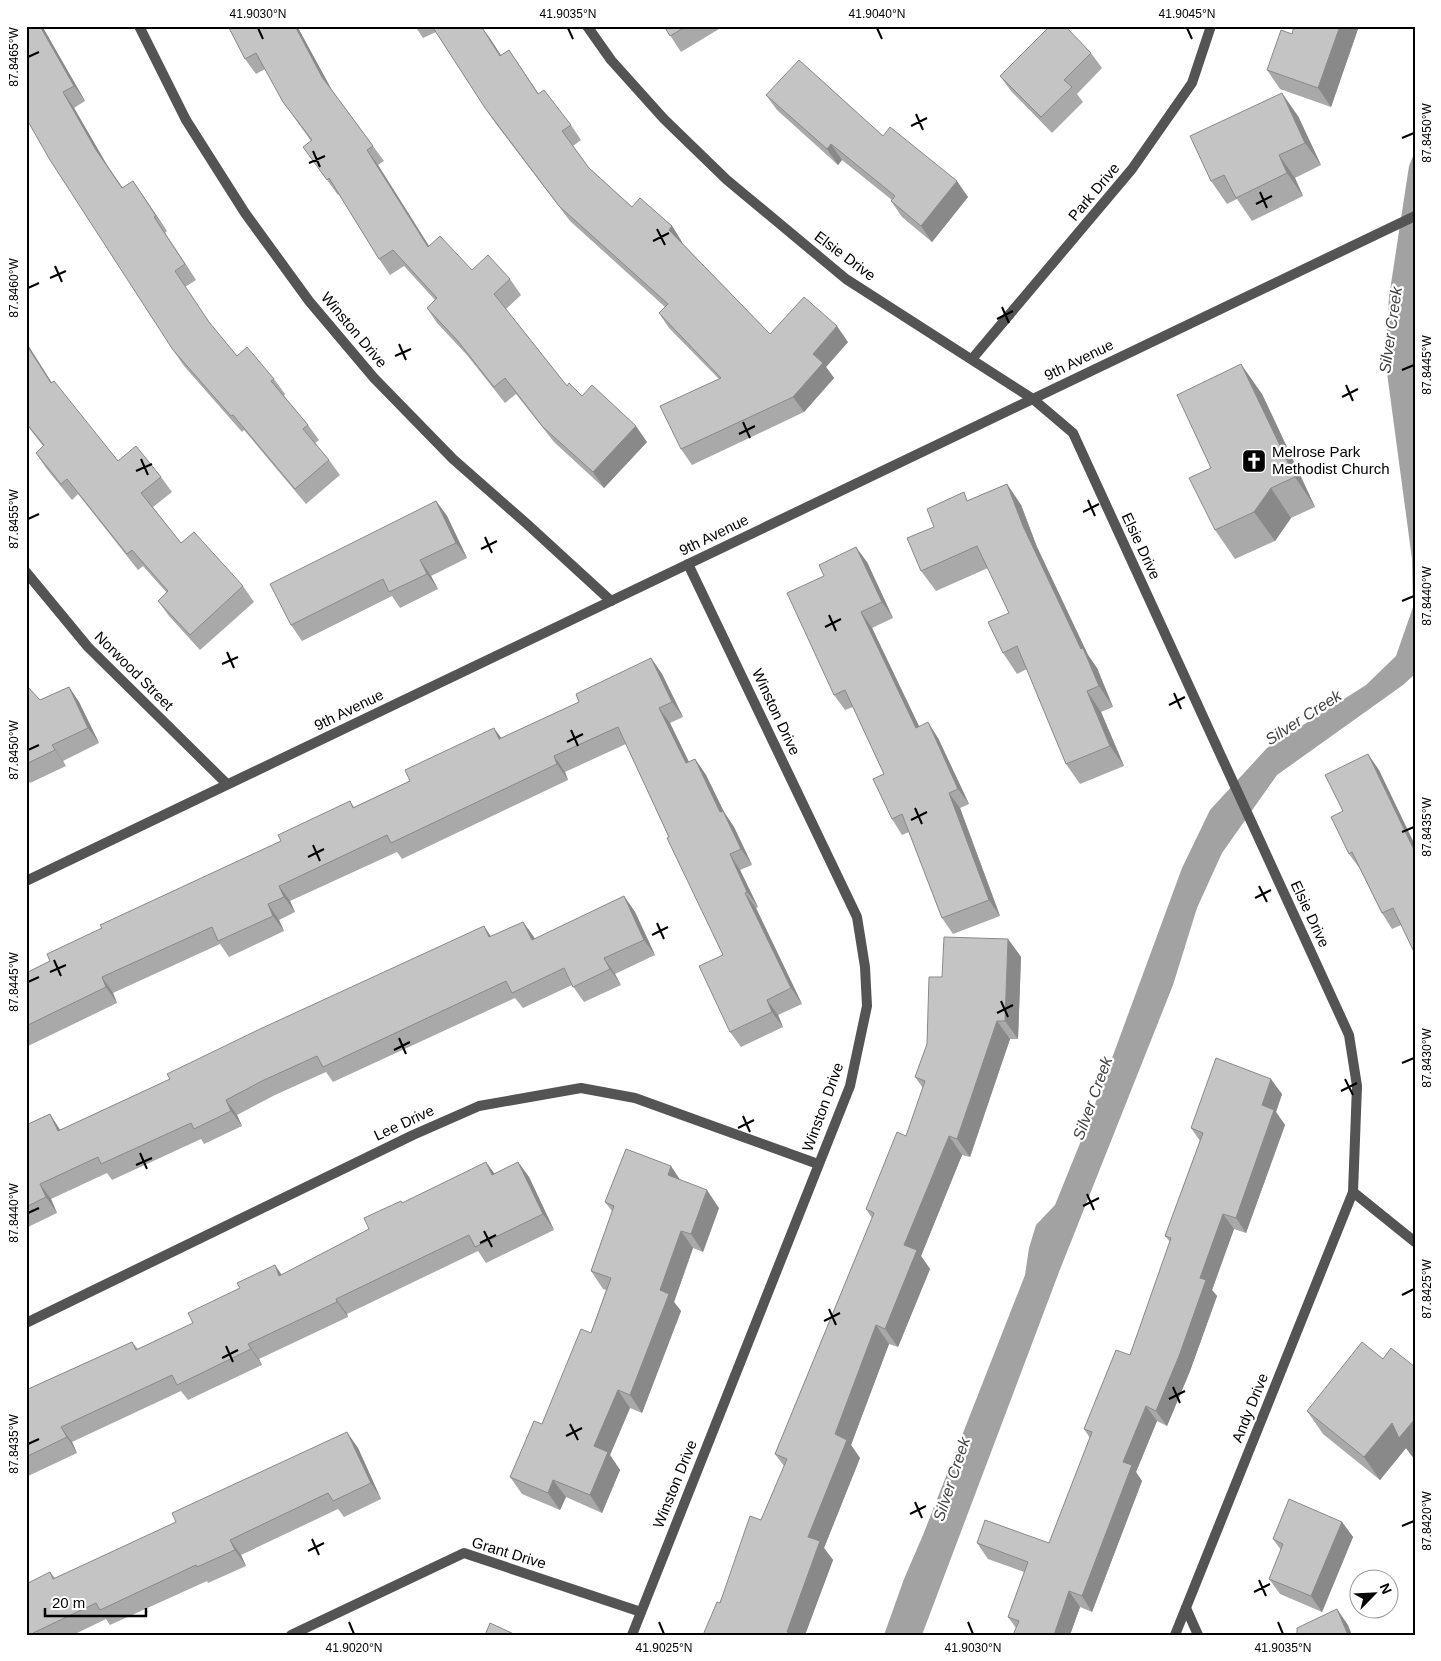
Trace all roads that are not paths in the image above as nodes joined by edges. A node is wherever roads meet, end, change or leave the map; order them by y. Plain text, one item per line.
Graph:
1 (139, 26) edge
2 (587, 26) edge
3 (1211, 26) edge
4 (1415, 216) edge
5 (972, 360) junction
6 (1033, 399) junction
7 (688, 564) junction
8 (26, 572) edge
9 (611, 601) junction
10 (227, 784) junction
11 (26, 881) edge
12 (818, 1164) junction
13 (1352, 1192) junction
14 (1415, 1242) edge
15 (26, 1323) edge
16 (1186, 1608) junction
17 (641, 1612) junction
18 (291, 1635) edge
19 (632, 1635) edge
20 (1175, 1635) edge
21 (1198, 1635) edge

1 - 9 street, Winston Drive
2 - 5 street, Elsie Drive
3 - 5 street, Park Drive
4 - 6 street, 9th Avenue
5 - 6 street, Elsie Drive
6 - 7 street, 9th Avenue
6 - 13 street, Elsie Drive
7 - 9 street, 9th Avenue
7 - 12 street, Winston Drive
8 - 10 street, Norwood Street
9 - 10 street, 9th Avenue
10 - 11 street, 9th Avenue
12 - 15 street, Lee Drive
12 - 17 street, Winston Drive
13 - 14 street
13 - 16 street, Andy Drive
16 - 20 street, Andy Drive
16 - 21 street
17 - 18 street, Grant Drive
17 - 19 street, Winston Drive

